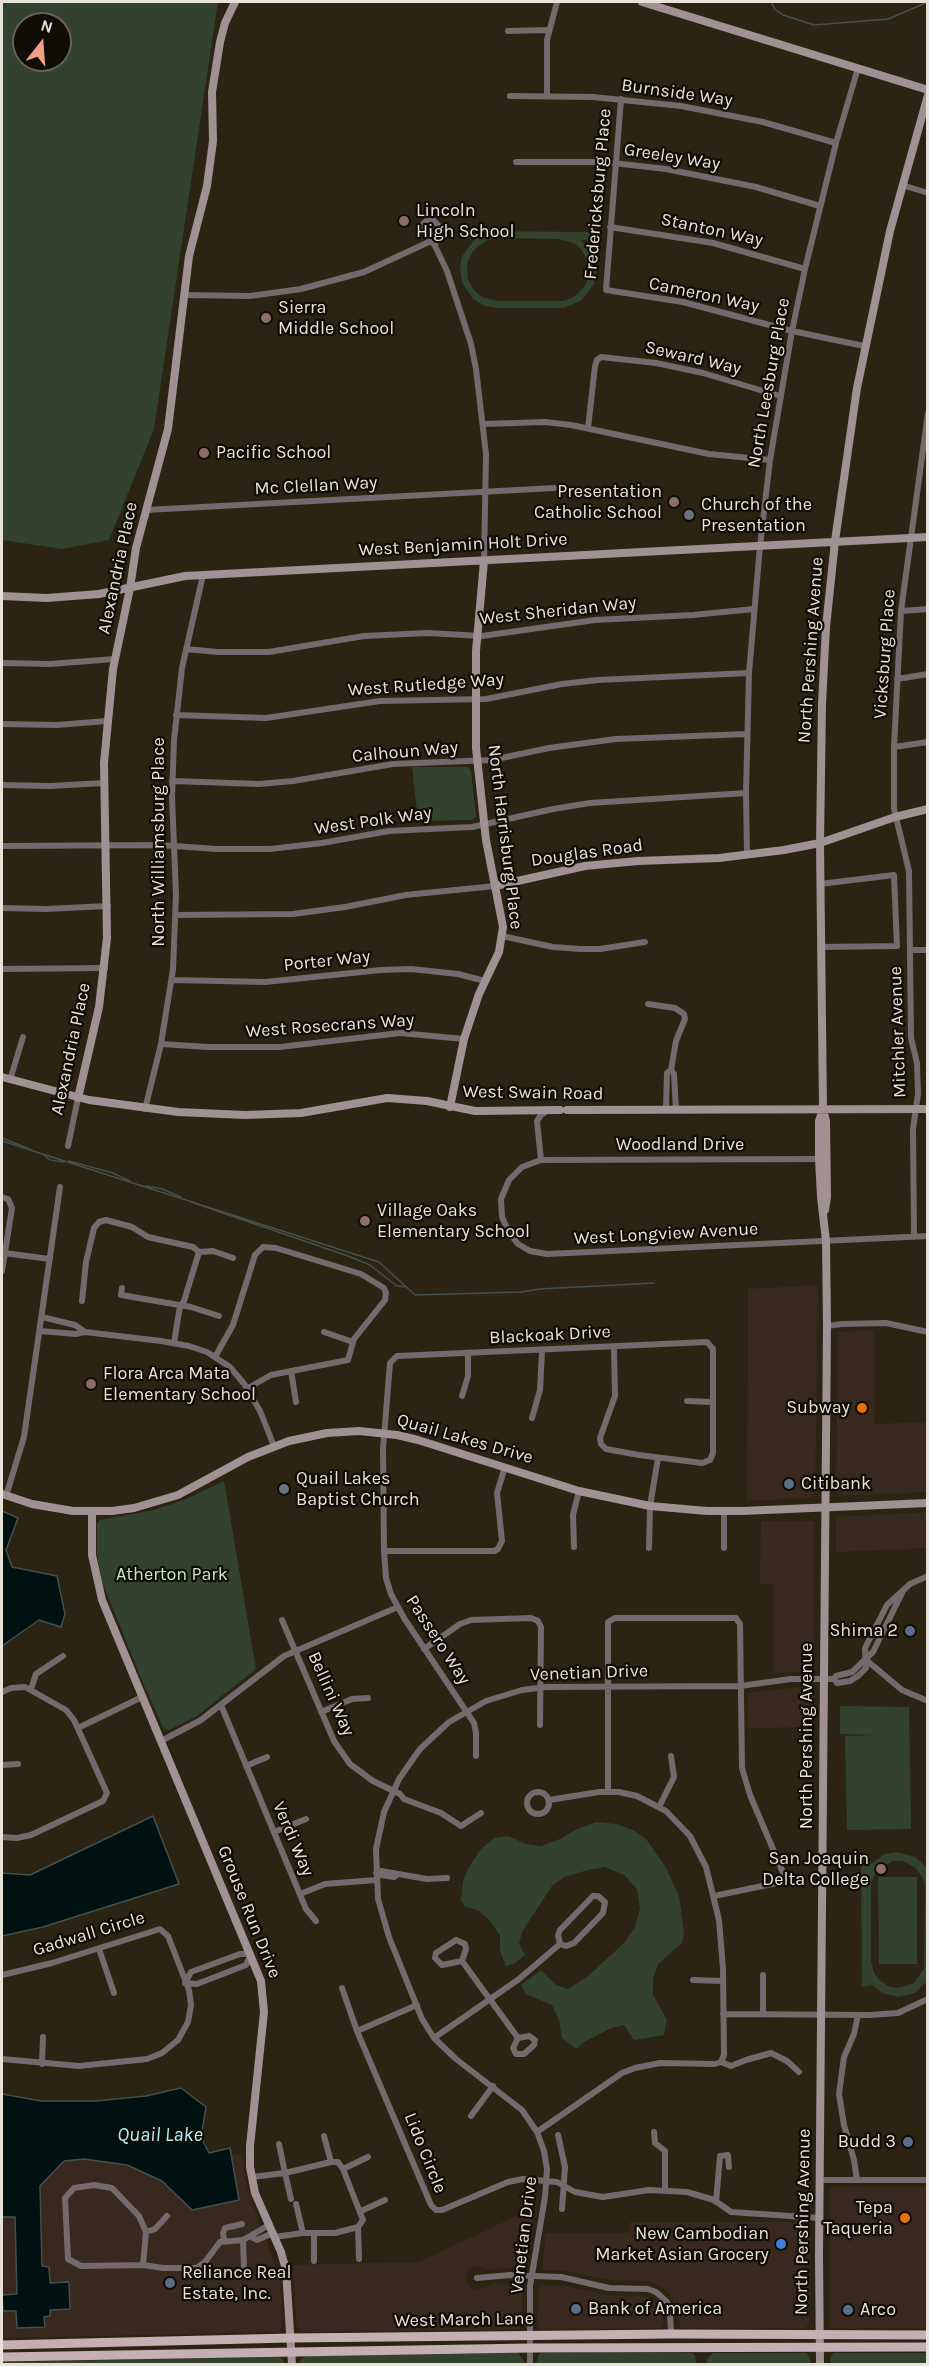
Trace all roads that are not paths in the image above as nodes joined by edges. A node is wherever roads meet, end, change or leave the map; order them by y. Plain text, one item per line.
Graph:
1 (235, 2) edge
2 (557, 2) edge
3 (642, 2) edge
4 (549, 30) junction
5 (508, 31) dead end
6 (858, 68) junction
7 (927, 90) edge
8 (927, 95) edge
9 (510, 96) dead end
10 (547, 96) junction
11 (621, 99) junction
12 (836, 143) junction
13 (516, 162) dead end
14 (616, 164) junction
15 (902, 185) junction
16 (927, 193) edge
17 (820, 206) junction
18 (610, 227) junction
19 (805, 269) junction
20 (607, 291) joint
21 (184, 295) junction
22 (792, 332) junction
23 (864, 346) junction
24 (780, 396) junction
25 (927, 413) edge
26 (484, 424) junction
27 (588, 428) junction
28 (770, 460) junction
29 (920, 461) junction
30 (927, 462) edge
31 (554, 488) dead end
32 (487, 492) junction
33 (146, 510) junction
34 (909, 537) junction
35 (927, 537) edge
36 (834, 541) junction
37 (760, 546) junction
38 (484, 561) junction
39 (203, 576) junction
40 (130, 588) junction
41 (2, 596) edge
42 (754, 609) junction
43 (927, 609) edge
44 (901, 611) junction
45 (477, 635) junction
46 (186, 649) junction
47 (115, 659) junction
48 (2, 663) edge
49 (749, 673) junction
50 (927, 674) edge
51 (897, 679) junction
52 (474, 699) junction
53 (176, 715) junction
54 (107, 721) junction
55 (2, 724) edge
56 (747, 734) junction
57 (927, 742) edge
58 (894, 747) junction
59 (477, 761) junction
60 (172, 781) junction
61 (104, 783) junction
62 (2, 784) edge
63 (746, 793) junction
64 (927, 809) edge
65 (895, 817) junction
66 (484, 824) junction
67 (820, 843) junction
68 (106, 845) junction
69 (2, 846) edge
70 (174, 846) junction
71 (747, 854) junction
72 (820, 884) junction
73 (495, 886) junction
74 (909, 897) joint
75 (108, 906) junction
76 (2, 908) edge
77 (176, 915) junction
78 (502, 936) junction
79 (645, 942) dead end
80 (821, 948) junction
81 (910, 950) junction
82 (927, 950) edge
83 (105, 968) junction
84 (2, 969) edge
85 (172, 980) junction
86 (485, 981) junction
87 (648, 1004) dead end
88 (23, 1037) dead end
89 (464, 1039) junction
90 (162, 1044) junction
91 (671, 1070) junction
92 (6, 1079) edge
93 (78, 1098) junction
94 (450, 1107) junction
95 (145, 1109) junction
96 (823, 1109) junction
97 (916, 1109) junction
98 (927, 1109) edge
99 (548, 1110) junction
100 (666, 1110) junction
101 (676, 1110) junction
102 (68, 1146) dead end
103 (819, 1159) junction
104 (541, 1160) junction
105 (60, 1187) dead end
106 (2, 1197) edge
107 (825, 1216) junction
108 (927, 1236) edge
109 (914, 1237) junction
110 (826, 1241) junction
111 (4, 1252) junction
112 (199, 1252) junction
113 (233, 1258) dead end
114 (50, 1259) junction
115 (2, 1270) edge
116 (122, 1288) dead end
117 (82, 1300) dead end
118 (180, 1306) junction
119 (219, 1316) dead end
120 (42, 1317) junction
121 (827, 1326) junction
122 (40, 1331) junction
123 (85, 1332) junction
124 (324, 1332) dead end
125 (927, 1332) edge
126 (353, 1342) junction
127 (174, 1343) junction
128 (614, 1347) junction
129 (542, 1351) junction
130 (468, 1354) junction
131 (215, 1357) junction
132 (392, 1359) joint
133 (291, 1371) junction
134 (248, 1388) junction
135 (462, 1396) dead end
136 (687, 1401) dead end
137 (296, 1402) dead end
138 (711, 1402) junction
139 (532, 1418) dead end
140 (384, 1433) junction
141 (274, 1446) junction
142 (658, 1458) junction
143 (505, 1467) junction
144 (579, 1491) junction
145 (4, 1495) edge
146 (927, 1503) edge
147 (650, 1506) junction
148 (825, 1507) junction
149 (724, 1511) junction
150 (92, 1512) junction
151 (573, 1547) dead end
152 (649, 1548) dead end
153 (724, 1548) dead end
154 (384, 1551) junction
155 (927, 1576) edge
156 (398, 1607) junction
157 (282, 1620) dead end
158 (424, 1649) junction
159 (295, 1651) junction
160 (63, 1656) dead end
161 (865, 1659) junction
162 (829, 1678) junction
163 (608, 1686) junction
164 (740, 1686) junction
165 (540, 1688) junction
166 (31, 1689) junction
167 (2, 1692) edge
168 (142, 1697) junction
169 (368, 1698) dead end
170 (927, 1701) edge
171 (221, 1705) junction
172 (466, 1711) junction
173 (321, 1712) junction
174 (540, 1725) dead end
175 (78, 1728) junction
176 (161, 1741) junction
177 (476, 1756) dead end
178 (671, 1756) dead end
179 (267, 1757) dead end
180 (18, 1764) dead end
181 (2, 1765) edge
182 (246, 1766) junction
183 (393, 1790) junction
184 (608, 1792) junction
185 (390, 1798) junction
186 (404, 1799) junction
187 (549, 1800) dead end
188 (659, 1807) junction
189 (481, 1813) dead end
190 (306, 1819) dead end
191 (274, 1832) junction
192 (2, 1837) edge
193 (377, 1875) junction
194 (447, 1878) dead end
195 (300, 1894) junction
196 (714, 1896) junction
197 (316, 1921) dead end
198 (560, 1944) junction
199 (99, 1948) junction
200 (250, 1954) junction
201 (462, 1961) junction
202 (763, 1974) dead end
203 (2, 1975) edge
204 (693, 1980) dead end
205 (723, 1981) junction
206 (186, 1983) junction
207 (342, 1988) dead end
208 (114, 1993) dead end
209 (490, 1999) junction
210 (927, 1999) edge
211 (417, 2005) junction
212 (723, 2014) junction
213 (763, 2014) junction
214 (822, 2014) junction
215 (858, 2015) junction
216 (357, 2031) junction
217 (43, 2037) dead end
218 (434, 2038) junction
219 (518, 2038) dead end
220 (2, 2059) edge
221 (721, 2062) junction
222 (42, 2064) junction
223 (799, 2072) dead end
224 (493, 2086) junction
225 (471, 2116) dead end
226 (537, 2132) junction
227 (654, 2132) dead end
228 (558, 2135) dead end
229 (324, 2136) dead end
230 (279, 2144) dead end
231 (368, 2157) dead end
232 (331, 2162) junction
233 (729, 2167) dead end
234 (343, 2169) junction
235 (285, 2173) junction
236 (252, 2177) junction
237 (546, 2180) junction
238 (820, 2180) junction
239 (856, 2180) junction
240 (927, 2180) edge
241 (562, 2186) junction
242 (664, 2190) junction
243 (291, 2199) dead end
244 (385, 2200) dead end
245 (717, 2202) junction
246 (296, 2204) dead end
247 (562, 2209) dead end
248 (361, 2211) junction
249 (167, 2216) dead end
250 (820, 2218) junction
251 (242, 2224) dead end
252 (358, 2227) junction
253 (146, 2232) junction
254 (272, 2232) junction
255 (303, 2233) junction
256 (314, 2235) junction
257 (243, 2240) junction
258 (224, 2241) junction
259 (359, 2259) dead end
260 (314, 2260) dead end
261 (143, 2265) junction
262 (244, 2268) dead end
263 (531, 2277) junction
264 (477, 2278) dead end
265 (671, 2334) junction
266 (927, 2334) edge
267 (818, 2335) junction
268 (530, 2336) junction
269 (290, 2338) junction
270 (2, 2345) edge
271 (530, 2348) junction
272 (819, 2348) junction
273 (927, 2348) edge
274 (290, 2351) junction
275 (2, 2357) edge
276 (292, 2364) edge
277 (530, 2364) edge
278 (820, 2364) edge

1 - 21 main road, Alexandria Place
2 - 4 street
3 - 6 main road
4 - 5 street
4 - 10 street
6 - 7 main road
6 - 12 street, North Leesburg Place
8 - 15 main road, North Pershing Avenue
9 - 10 street, Burnside Way
10 - 11 street, Burnside Way
11 - 12 street, Burnside Way
11 - 14 street, Fredericksburg Place
12 - 17 street, North Leesburg Place
13 - 14 street, Greeley Way
14 - 17 street, Greeley Way
14 - 18 street, Fredericksburg Place
15 - 16 street
15 - 23 main road, North Pershing Avenue
17 - 19 street, North Leesburg Place
18 - 19 street, Stanton Way
18 - 20 street, Fredericksburg Place
19 - 22 street, North Leesburg Place
20 - 22 street, Cameron Way
21 - 26 street, North Harrisburg Place
21 - 33 main road, Alexandria Place
22 - 23 street, Cameron Way
22 - 24 street, North Leesburg Place
23 - 36 main road, North Pershing Avenue
24 - 27 street, Seward Way
24 - 28 street, North Leesburg Place
25 - 29 street, Vicksburg Place
26 - 27 street
26 - 32 street, North Harrisburg Place
27 - 28 street
28 - 37 street, North Leesburg Place
29 - 30 street
29 - 34 street, Vicksburg Place
31 - 32 street, Mc Clellan Way
32 - 33 street, Mc Clellan Way
32 - 38 street, North Harrisburg Place
33 - 40 main road, Alexandria Place
34 - 35 main road, West Benjamin Holt Drive
34 - 36 main road, West Benjamin Holt Drive
34 - 44 street, Vicksburg Place
36 - 37 main road, West Benjamin Holt Drive
36 - 67 main road, North Pershing Avenue
37 - 38 main road, West Benjamin Holt Drive
37 - 42 street, North Leesburg Place
38 - 39 main road, West Benjamin Holt Drive
38 - 45 main road, North Harrisburg Place
39 - 40 main road, West Benjamin Holt Drive
39 - 46 street, North Williamsburg Place
40 - 41 main road, West Benjamin Holt Drive
40 - 47 main road, Alexandria Place
42 - 45 street, West Sheridan Way
42 - 49 street, North Leesburg Place
43 - 44 street
44 - 51 street, Vicksburg Place
45 - 46 street, West Sheridan Way
45 - 52 main road, North Harrisburg Place
46 - 53 street, North Williamsburg Place
47 - 48 street
47 - 54 main road, Alexandria Place
49 - 52 street, West Rutledge Way
49 - 56 street, North Leesburg Place
50 - 51 street
51 - 58 street, Vicksburg Place
52 - 53 street, West Rutledge Way
52 - 59 main road, North Harrisburg Place
53 - 60 street, North Williamsburg Place
54 - 55 street
54 - 61 main road, Alexandria Place
56 - 59 street, Calhoun Way
56 - 63 street, North Leesburg Place
57 - 58 street
58 - 65 street, Vicksburg Place
59 - 60 street, Calhoun Way
59 - 66 main road, North Harrisburg Place
60 - 70 street, North Williamsburg Place
61 - 62 street
61 - 68 main road, Alexandria Place
63 - 66 street, West Polk Way
63 - 71 street, North Leesburg Place
64 - 65 main road, Douglas Road
65 - 67 main road, Douglas Road
65 - 74 street, Vicksburg Place
66 - 70 street, West Polk Way
66 - 73 main road, North Harrisburg Place
67 - 71 main road, Douglas Road
67 - 72 main road, North Pershing Avenue
68 - 69 street, West Polk Way
68 - 70 street, West Polk Way
68 - 75 main road, Alexandria Place
70 - 77 street, North Williamsburg Place
71 - 73 main road, Douglas Road
72 - 80 main road, North Pershing Avenue
72 - 80 street
73 - 77 street, Douglas Road
73 - 78 main road, North Harrisburg Place
74 - 81 street, Mitchler Avenue
75 - 76 street
75 - 83 main road, Alexandria Place
77 - 85 street, North Williamsburg Place
78 - 79 street
78 - 86 main road, North Harrisburg Place
80 - 96 main road, North Pershing Avenue
81 - 82 street
81 - 97 street, Mitchler Avenue
83 - 84 street
83 - 93 main road, Alexandria Place
85 - 86 street, Porter Way
85 - 90 street, North Williamsburg Place
86 - 89 main road, North Harrisburg Place
87 - 91 street
88 - 92 street
89 - 90 street, West Rosecrans Way
89 - 94 main road, North Harrisburg Place
90 - 95 street, North Williamsburg Place
91 - 100 street
91 - 101 street
92 - 93 main road, West Swain Road
93 - 95 main road, West Swain Road
93 - 102 street, Alexandria Place
94 - 95 main road, West Swain Road
94 - 99 main road, West Swain Road
96 - 97 main road, West Swain Road
96 - 101 main road, West Swain Road
96 - 103 main road, North Pershing Avenue
96 - 107 main road, North Pershing Avenue
97 - 98 main road, West Swain Road
97 - 109 street, Mitchler Avenue
99 - 100 main road, West Swain Road
99 - 104 street
100 - 101 main road, West Swain Road
103 - 104 street, Woodland Drive
103 - 107 main road, North Pershing Avenue
104 - 110 street, West Longview Avenue
105 - 114 street
106 - 111 street
107 - 110 main road, North Pershing Avenue
108 - 109 street, West Longview Avenue
109 - 110 street, West Longview Avenue
110 - 121 main road, North Pershing Avenue
111 - 114 street
111 - 115 street
112 - 113 street
112 - 117 street
112 - 118 street
114 - 120 street
116 - 118 street
118 - 119 street
118 - 127 street
120 - 122 street
120 - 123 street
121 - 125 street
121 - 148 main road, North Pershing Avenue
122 - 123 street
122 - 145 street
123 - 127 street
124 - 126 street
126 - 131 street
126 - 133 street
127 - 131 street
128 - 129 street, Blackoak Drive
128 - 138 street, Blackoak Drive
128 - 142 street
129 - 130 street, Blackoak Drive
129 - 139 street
130 - 132 street, Blackoak Drive
130 - 135 street
131 - 134 street
132 - 140 street, Passero Way
133 - 134 street
133 - 137 street
134 - 141 street
136 - 138 street
138 - 142 street
140 - 141 main road, Quail Lakes Drive
140 - 143 main road, Quail Lakes Drive
140 - 154 street, Passero Way
141 - 150 main road, Quail Lakes Drive
142 - 147 street
143 - 144 main road, Quail Lakes Drive
143 - 154 street
144 - 147 main road, Quail Lakes Drive
144 - 151 street
145 - 150 main road, Quail Lakes Drive
146 - 148 main road, Quail Lakes Drive
147 - 149 main road, Quail Lakes Drive
147 - 152 street
148 - 149 main road, Quail Lakes Drive
148 - 162 main road, North Pershing Avenue
149 - 153 street
150 - 168 main road, Grouse Run Drive
154 - 156 street, Passero Way
155 - 161 street
156 - 158 street, Passero Way
156 - 159 street
157 - 159 street, Bellini Way
158 - 165 street
158 - 172 street, Passero Way
159 - 171 street
159 - 173 street, Bellini Way
160 - 166 street
161 - 162 street
161 - 170 street
162 - 164 street, Venetian Drive
162 - 214 main road, North Pershing Avenue
163 - 164 street, Venetian Drive
163 - 164 street
163 - 165 street, Venetian Drive
163 - 184 street
164 - 196 street
165 - 172 street, Venetian Drive
165 - 174 street
166 - 167 street
166 - 175 street
168 - 175 street
168 - 176 main road, Grouse Run Drive
169 - 173 street
171 - 176 street
171 - 182 street, Verdi Way
172 - 177 street, Passero Way
172 - 183 street, Venetian Drive
173 - 183 street, Bellini Way
175 - 192 street
176 - 200 main road, Grouse Run Drive
178 - 188 street
179 - 182 street
180 - 181 street
182 - 191 street, Verdi Way
183 - 185 street, Venetian Drive
183 - 186 street
184 - 187 street
184 - 188 street
185 - 186 street
185 - 193 street, Venetian Drive
186 - 189 street
188 - 196 street
190 - 191 street
191 - 195 street, Verdi Way
193 - 194 street
193 - 195 street
193 - 211 street, Venetian Drive
195 - 197 street, Verdi Way
196 - 205 street
198 - 198 street
198 - 209 street
199 - 203 street, Gadwall Circle
199 - 206 street, Gadwall Circle
199 - 208 street
200 - 206 street
200 - 206 street
200 - 236 main road, Grouse Run Drive
201 - 201 street
201 - 209 street
202 - 213 street
204 - 205 street
205 - 212 street
206 - 222 street, Gadwall Circle
207 - 216 street, Lido Circle
209 - 218 street
209 - 219 street
210 - 215 street
211 - 216 street
211 - 218 street, Venetian Drive
212 - 213 street
212 - 221 street
213 - 214 street
214 - 215 street
214 - 238 main road, North Pershing Avenue
215 - 239 street
216 - 237 street, Lido Circle
217 - 222 street
218 - 224 street, Venetian Drive
220 - 222 street, Gadwall Circle
221 - 223 street
221 - 226 street
224 - 225 street
224 - 226 street, Venetian Drive
226 - 237 street, Venetian Drive
227 - 242 street
228 - 241 street
229 - 232 street
230 - 235 street
231 - 234 street
232 - 234 street
232 - 235 street
233 - 245 street
234 - 248 street
235 - 236 street
235 - 243 street
236 - 254 main road, Grouse Run Drive
237 - 241 street
237 - 263 street, Venetian Drive
238 - 239 street
238 - 250 main road, North Pershing Avenue
239 - 240 street
241 - 242 street
241 - 247 street
242 - 245 street
244 - 248 street
245 - 250 street
246 - 255 street
248 - 252 street
249 - 253 street
250 - 267 main road, North Pershing Avenue
251 - 258 street
252 - 256 street
252 - 259 street
253 - 261 street
253 - 261 street
254 - 255 street
254 - 257 street
254 - 269 main road, Grouse Run Drive
255 - 256 street
256 - 260 street
257 - 258 street
257 - 262 street
258 - 261 street
263 - 264 street
263 - 265 street
263 - 268 street, Venetian Drive
265 - 267 main road, West March Lane
265 - 268 main road, West March Lane
266 - 267 main road, West March Lane
267 - 272 main road, North Pershing Avenue
268 - 269 main road, West March Lane
268 - 271 street, Venetian Drive
269 - 270 main road, West March Lane
269 - 274 main road, Grouse Run Drive
271 - 272 main road, West March Lane
271 - 274 main road, West March Lane
271 - 277 street, Venetian Drive
272 - 273 main road, West March Lane
272 - 278 main road, North Pershing Avenue
274 - 275 main road, West March Lane
274 - 276 main road, Grouse Run Drive

